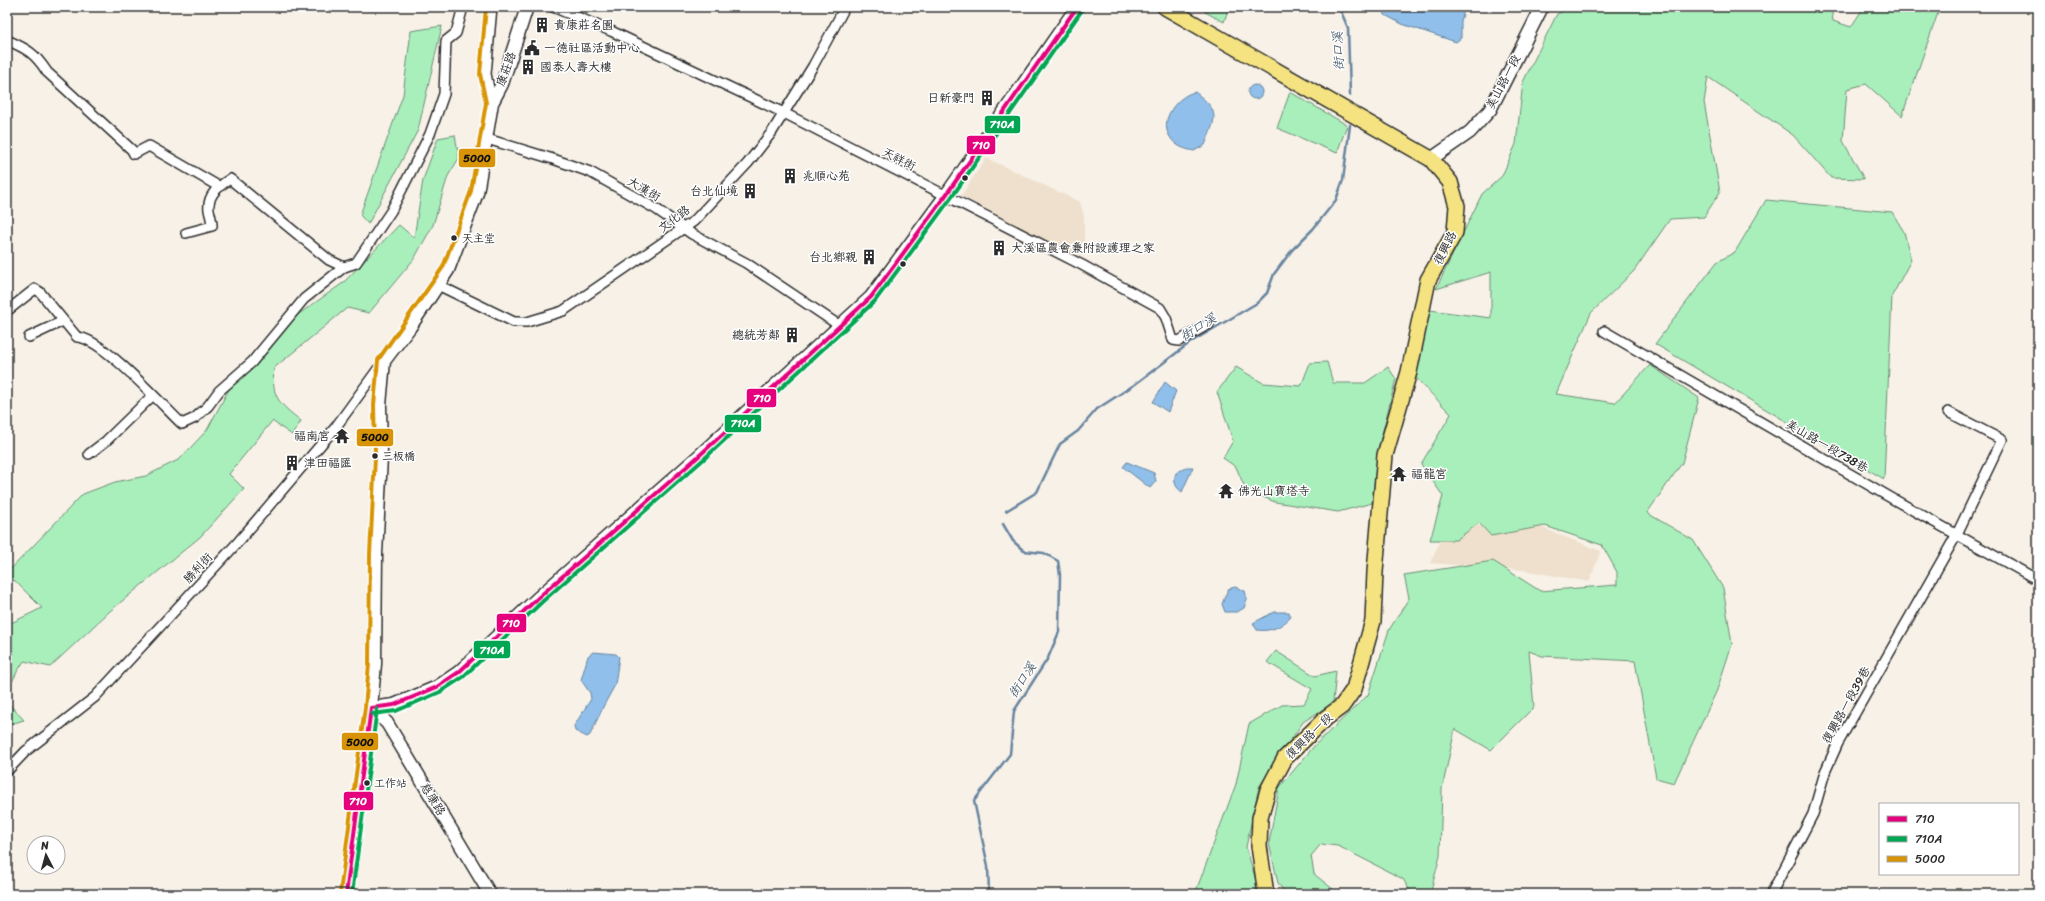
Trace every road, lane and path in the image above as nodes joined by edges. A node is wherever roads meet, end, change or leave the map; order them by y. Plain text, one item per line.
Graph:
1 (463, 7) edge
2 (492, 7) edge
3 (528, 7) edge
4 (554, 7) edge
5 (845, 7) edge
6 (1077, 7) edge
7 (1165, 7) edge
8 (1542, 7) edge
9 (7, 40) edge
10 (492, 103) junction
11 (784, 113) junction
12 (484, 138) junction
13 (1431, 159) junction
14 (218, 186) junction
15 (946, 195) junction
16 (683, 229) junction
17 (186, 233) dead end
18 (344, 266) junction
19 (438, 285) junction
20 (7, 311) edge
21 (63, 321) junction
22 (1209, 324) dead end
23 (840, 326) junction
24 (1604, 331) dead end
25 (29, 337) dead end
26 (384, 361) junction
27 (152, 396) junction
28 (1948, 412) dead end
29 (89, 454) dead end
30 (1956, 534) junction
31 (1375, 578) joint
32 (2038, 580) edge
33 (371, 708) junction
34 (7, 771) edge
35 (346, 894) edge
36 (490, 894) edge
37 (1266, 894) edge
38 (1771, 894) edge

1 - 18 street
2 - 10 street
3 - 10 street, 康莊路
4 - 11 street, 天祥街
5 - 11 street, 文化路
6 - 15 street
7 - 13 main road, 復興路
8 - 13 street, 美山路一段
9 - 14 street
10 - 12 street, 康莊路
11 - 15 street, 天祥街
11 - 16 street, 文化路
12 - 16 street, 大漢街
12 - 19 street, 康莊路
13 - 31 main road, 復興路
14 - 17 street
14 - 18 street
15 - 22 street, 天祥街
15 - 23 street
16 - 19 street, 文化路
16 - 23 street, 大漢街
18 - 27 street
19 - 26 street, 康莊路
20 - 21 street
21 - 25 street
21 - 27 street
23 - 33 street
24 - 30 street, 美山路一段738巷
26 - 33 street
26 - 34 street, 勝利街
27 - 29 street
28 - 30 street, 復興路一段39巷
30 - 32 street, 美山路一段738巷
30 - 38 street, 復興路一段39巷
31 - 37 main road, 復興路一段
33 - 35 street
33 - 36 street, 慈康路

